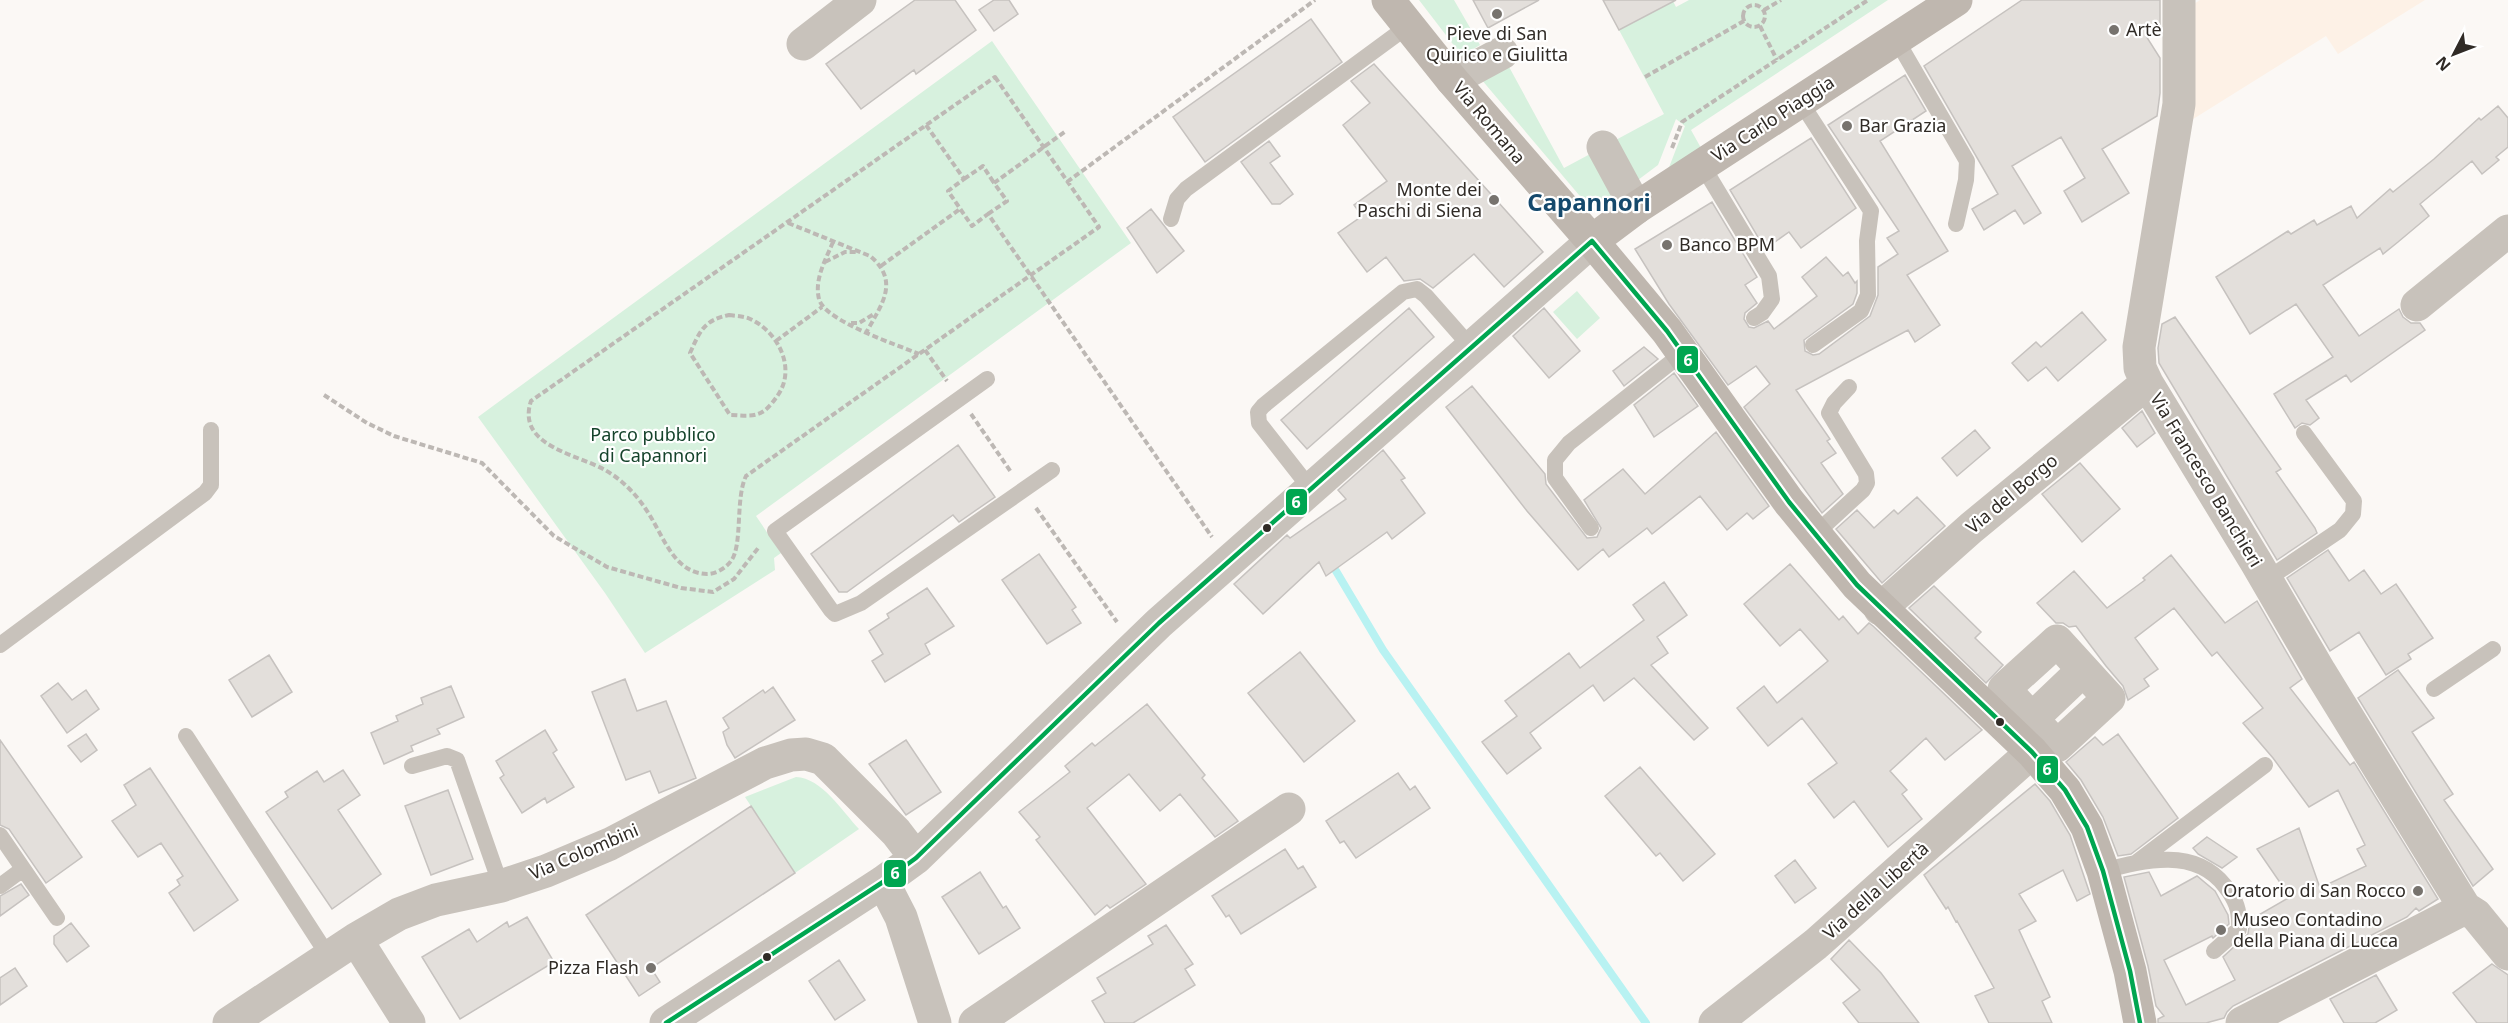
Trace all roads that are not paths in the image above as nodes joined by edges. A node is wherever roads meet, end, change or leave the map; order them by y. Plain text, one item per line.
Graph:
1 (860, 0) edge
2 (1388, 0) edge
3 (1956, 0) edge
4 (2179, 0) edge
5 (1408, 26) junction
6 (1896, 39) junction
7 (803, 44) dead end
8 (1502, 53) dead end
9 (1452, 80) junction
10 (1800, 102) junction
11 (1603, 147) dead end
12 (1702, 165) junction
13 (1636, 208) junction
14 (1171, 219) dead end
15 (1956, 224) dead end
16 (2508, 231) edge
17 (1592, 241) junction
18 (2417, 305) dead end
19 (1754, 318) dead end
20 (1813, 345) dead end
21 (1471, 347) junction
22 (1684, 352) junction
23 (987, 379) dead end
24 (2147, 383) junction
25 (1849, 387) dead end
26 (211, 430) dead end
27 (2304, 433) dead end
28 (1052, 470) dead end
29 (1310, 488) junction
30 (1591, 528) dead end
31 (1814, 536) junction
32 (2266, 580) junction
33 (1880, 609) junction
34 (0, 645) edge
35 (2493, 649) dead end
36 (2079, 674) dead end
37 (2434, 689) dead end
38 (2026, 735) junction
39 (186, 736) dead end
40 (2265, 765) dead end
41 (412, 766) dead end
42 (1289, 809) dead end
43 (0, 835) edge
44 (916, 858) junction
45 (2137, 862) junction
46 (23, 869) junction
47 (2103, 871) junction
48 (883, 882) junction
49 (0, 886) edge
50 (501, 886) junction
51 (2465, 908) junction
52 (57, 918) dead end
53 (356, 939) junction
54 (2505, 945) edge
55 (2214, 951) dead end
56 (329, 957) junction
57 (229, 1023) edge
58 (409, 1023) edge
59 (666, 1023) edge
60 (935, 1023) edge
61 (975, 1023) edge
62 (1715, 1023) edge
63 (2140, 1023) edge
64 (2242, 1023) edge

1 - 7 street
2 - 5 street, Via Romana
3 - 6 street, Via Carlo Piaggia
4 - 24 street, Via Francesco Banchieri
5 - 9 street, Via Romana
5 - 14 lane
6 - 10 street, Via Carlo Piaggia
6 - 15 lane
8 - 9 street
9 - 17 street, Via Romana
10 - 12 street, Via Carlo Piaggia
10 - 20 lane
11 - 13 street
12 - 13 street, Via Carlo Piaggia
12 - 19 lane
13 - 17 street, Via Carlo Piaggia
16 - 18 street
17 - 21 street
17 - 22 street, Via Romana
21 - 29 street
21 - 29 lane
22 - 30 lane
22 - 31 street, Via Romana
23 - 28 lane
24 - 32 street, Via Francesco Banchieri
24 - 33 street, Via del Borgo
25 - 31 lane
26 - 34 lane
27 - 32 lane
29 - 44 street
31 - 33 street, Via Romana
32 - 51 street, Via Francesco Banchieri
33 - 38 street, Via Romana
35 - 37 lane
36 - 38 street, Via della Libertà
38 - 47 street, Via Romana
38 - 62 street, Via della Libertà
39 - 56 lane
40 - 45 lane
41 - 50 lane
42 - 61 street
43 - 46 lane
44 - 48 street
44 - 50 street, Via Colombini
45 - 47 lane
45 - 55 lane
46 - 49 lane
46 - 52 lane
47 - 63 street, Via Romana
48 - 59 street
48 - 60 street
50 - 53 street, Via Colombini
51 - 54 street, Via Francesco Banchieri
51 - 64 street
53 - 56 street, Via Colombini
53 - 58 street
56 - 57 street, Via Colombini

